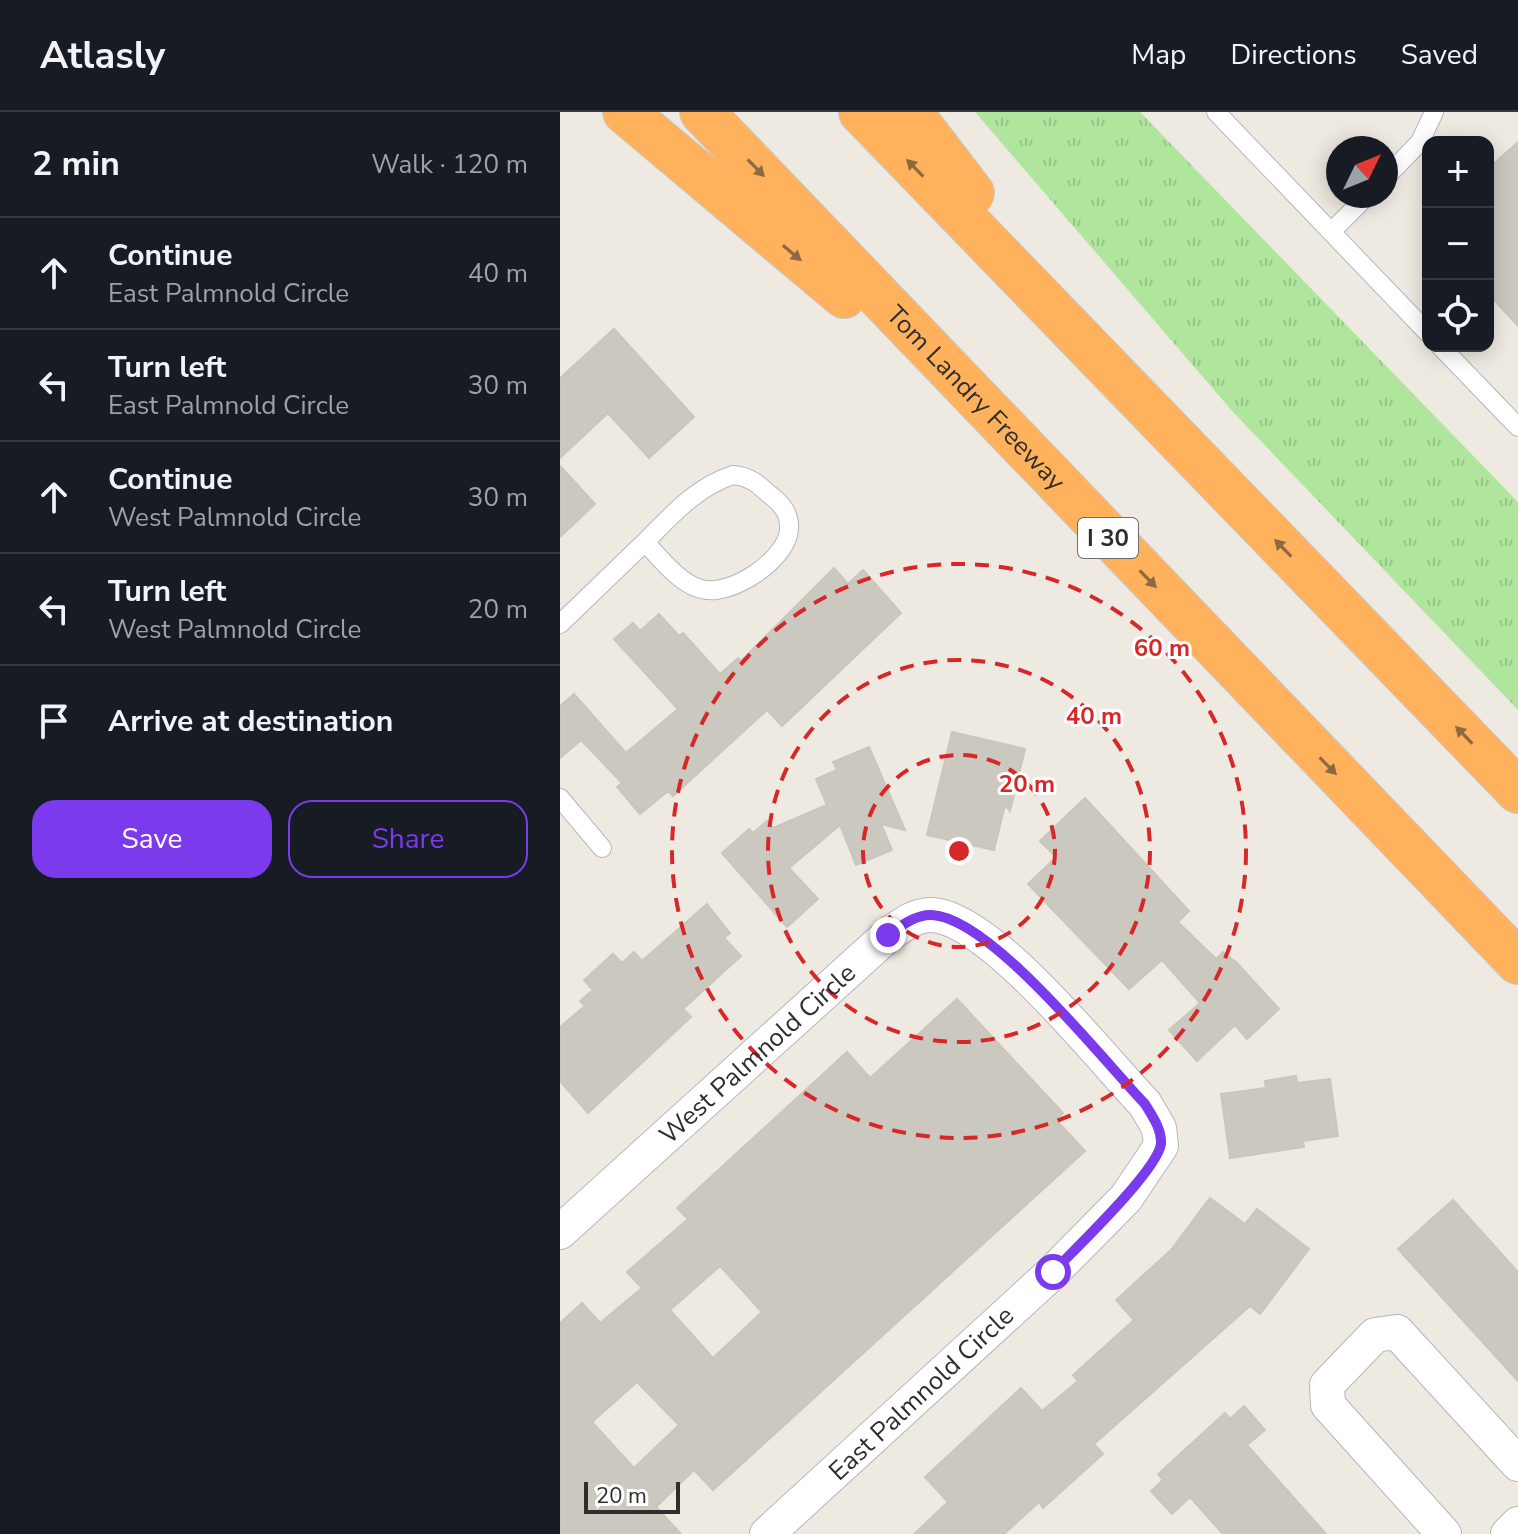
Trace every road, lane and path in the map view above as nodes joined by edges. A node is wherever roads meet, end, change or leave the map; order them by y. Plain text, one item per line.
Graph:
1 (625, 112) edge
2 (702, 112) edge
3 (861, 112) edge
4 (910, 112) edge
5 (1216, 112) edge
6 (1434, 112) edge
7 (1398, 165) edge
8 (1355, 208) edge
9 (1331, 232) junction
10 (1422, 327) edge
11 (1446, 352) edge
12 (1104, 366) junction
13 (1518, 427) edge
14 (1014, 440) junction
15 (645, 542) junction
16 (560, 624) edge
17 (1518, 791) edge
18 (560, 798) edge
19 (602, 848) dead end
20 (1518, 962) edge
21 (1073, 1027) joint
22 (560, 1232) edge
23 (1518, 1464) edge
24 (1518, 1524) edge
25 (767, 1534) edge
26 (1444, 1534) edge
27 (1508, 1534) edge

1 -> 14 highway
2 -> 14 highway, Tom Landry Freeway / I 30
12 -> 3 highway
4 - 12 highway
5 - 9 lane
6 - 7 lane
8 - 9 lane
9 - 10 lane
11 - 13 lane
17 -> 12 highway
14 -> 20 highway, Tom Landry Freeway / I 30
15 - 15 lane
15 - 16 lane
18 - 19 lane
21 - 22 street, West Palmnold Circle
21 - 25 street, East Palmnold Circle
23 - 26 street
24 - 27 street

